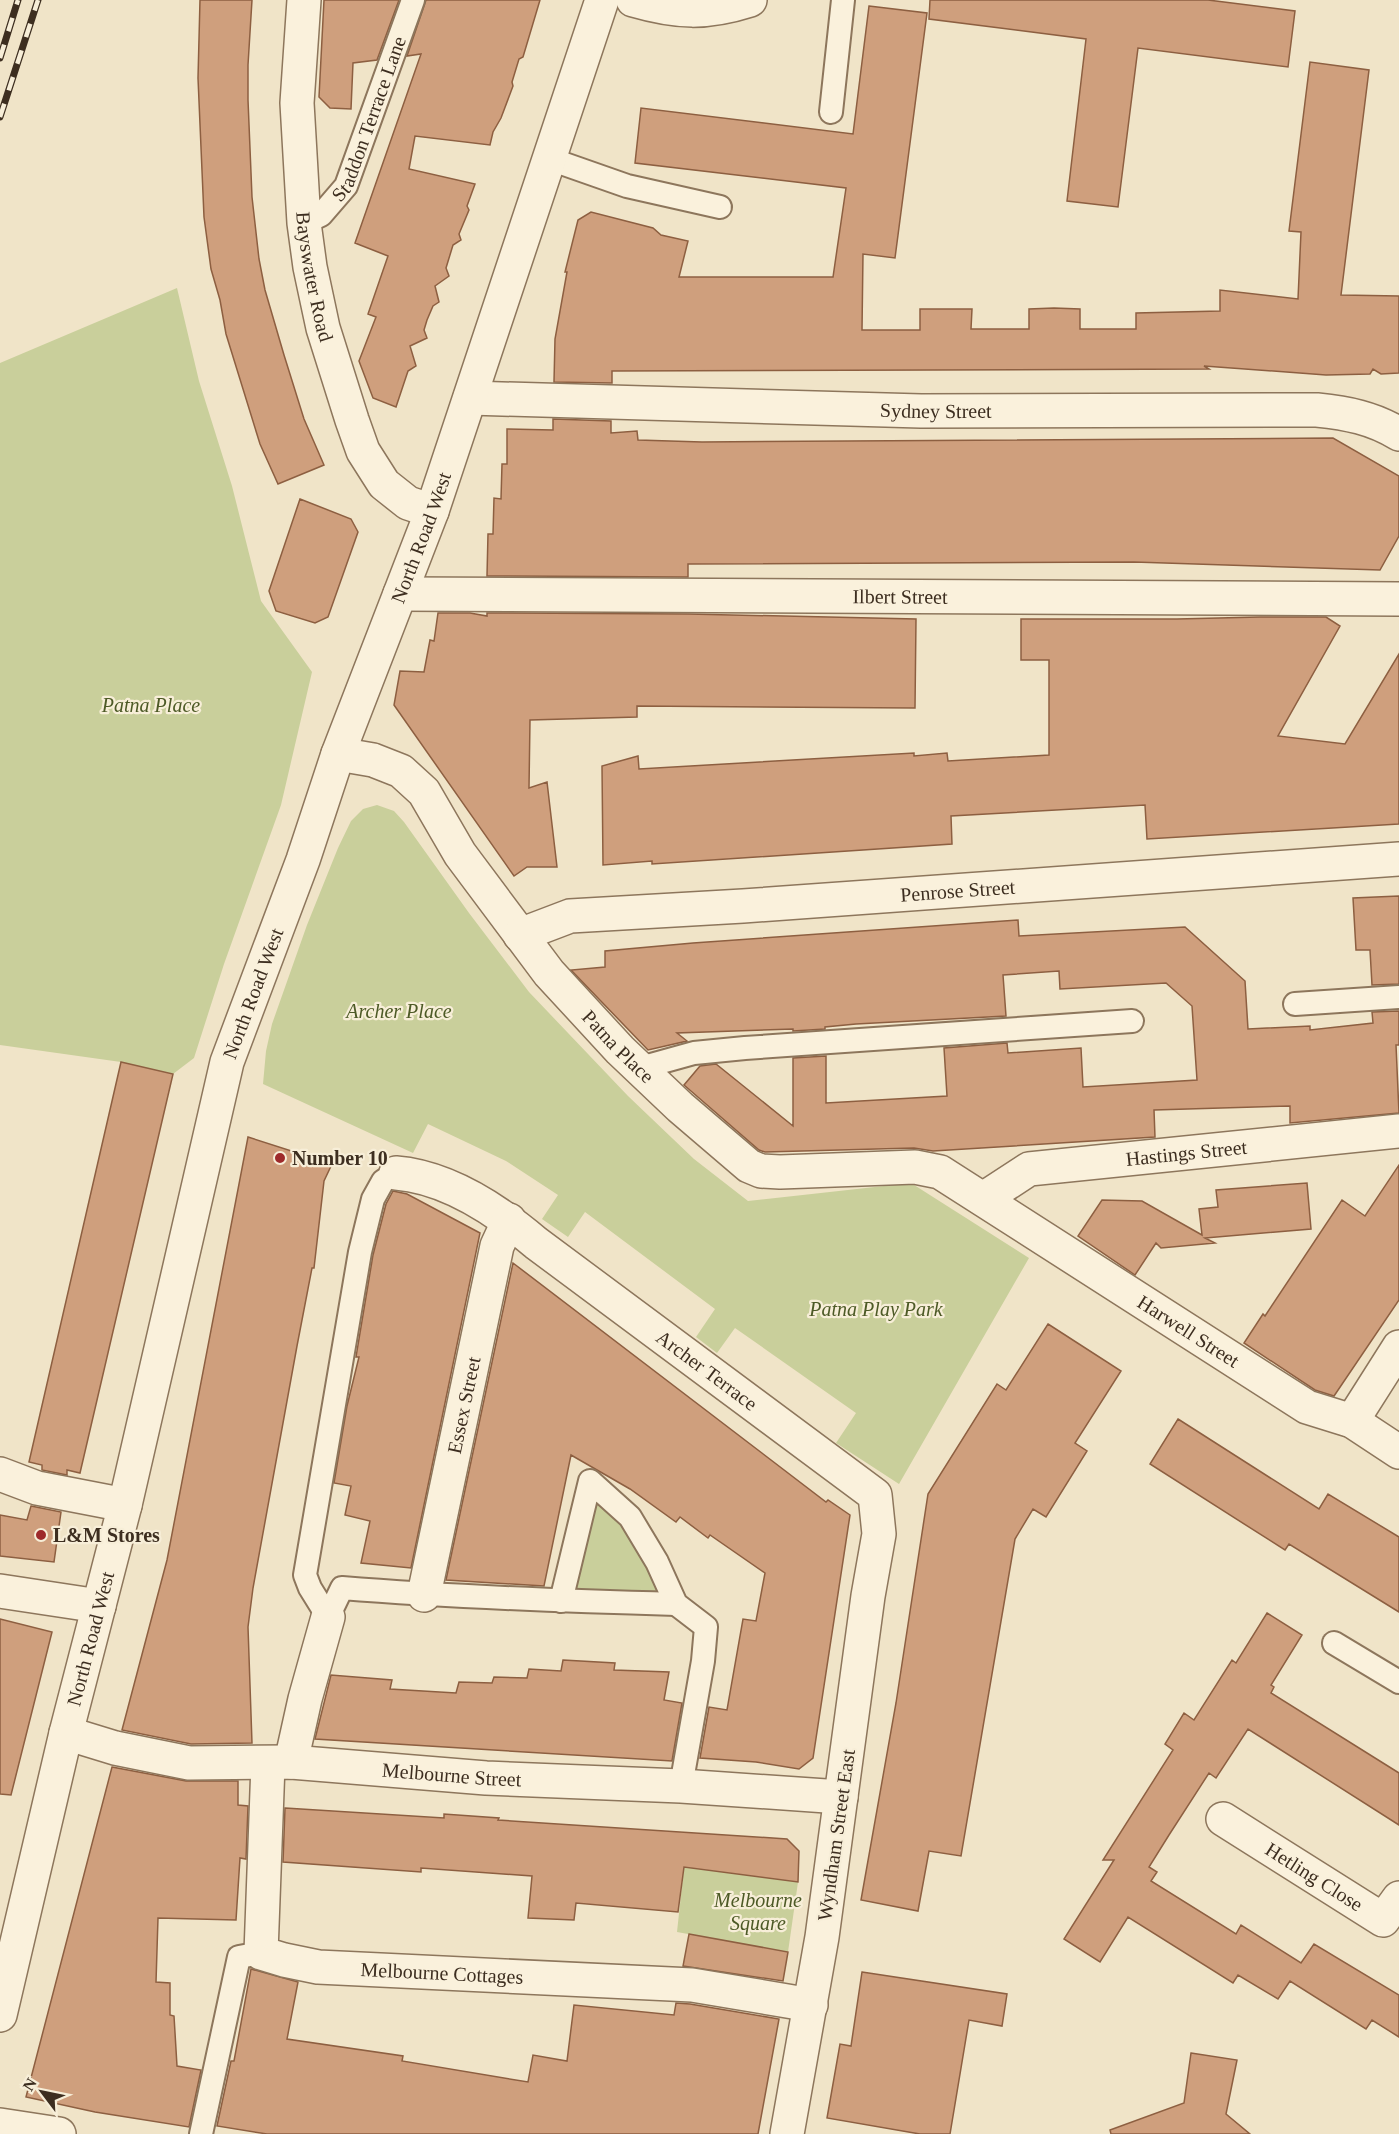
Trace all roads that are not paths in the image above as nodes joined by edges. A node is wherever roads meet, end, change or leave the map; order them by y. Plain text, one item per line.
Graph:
1 (304, 0) edge
2 (413, 0) edge
3 (602, 0) edge
4 (633, 0) edge
5 (750, 0) edge
6 (843, 0) edge
7 (831, 112) dead end
8 (550, 159) junction
9 (720, 207) dead end
10 (304, 223) junction
11 (470, 398) junction
12 (1399, 434) edge
13 (432, 511) junction
14 (400, 594) junction
15 (1399, 599) edge
16 (338, 754) junction
17 (1399, 859) edge
18 (520, 935) junction
19 (1399, 997) edge
20 (1295, 1004) dead end
21 (1132, 1021) dead end
22 (640, 1068) junction
23 (1399, 1131) edge
24 (396, 1173) joint
25 (983, 1199) junction
26 (509, 1220) junction
27 (1399, 1347) edge
28 (1352, 1421) junction
29 (1399, 1452) edge
30 (0, 1474) edge
31 (125, 1505) junction
32 (879, 1534) joint
33 (0, 1591) edge
34 (424, 1594) junction
35 (561, 1601) junction
36 (676, 1604) junction
37 (99, 1606) junction
38 (328, 1617) junction
39 (1334, 1643) dead end
40 (1399, 1683) edge
41 (66, 1733) junction
42 (280, 1763) junction
43 (681, 1786) junction
44 (842, 1797) junction
45 (1223, 1819) dead end
46 (1399, 1898) edge
47 (261, 1953) junction
48 (811, 2005) junction
49 (0, 2015) edge
50 (0, 2125) edge
51 (59, 2134) edge
52 (201, 2134) edge
53 (787, 2134) edge

1 - 10 street, Bayswater Road
2 - 10 lane, Staddon Terrace Lane
3 - 8 street, North Road West
4 - 5 street
6 - 7 lane
8 - 9 lane
8 - 11 street, North Road West
10 - 13 street, Bayswater Road
11 - 12 street, Sydney Street
11 - 13 street, North Road West
13 - 14 street, North Road West
14 - 15 street, Ilbert Street
14 - 16 street, North Road West
16 - 18 street, Patna Place
16 - 31 street, North Road West
17 - 18 street, Penrose Street
18 - 22 street, Patna Place
19 - 20 lane
21 - 22 lane
22 - 25 street, Patna Place
23 - 25 street, Hastings Street
24 - 26 street
24 - 38 lane
25 - 28 street, Harwell Street
26 - 32 street, Archer Terrace
26 - 34 street, Essex Street
27 - 28 street
28 - 29 street, Harwell Street
30 - 31 street
31 - 37 street, North Road West
32 - 44 street, Wyndham Street East
33 - 37 street
34 - 35 lane
34 - 38 lane
35 - 36 lane
35 - 36 lane
36 - 43 lane
37 - 41 street, North Road West
38 - 42 street
39 - 40 lane
41 - 42 street, Melbourne Street
41 - 49 street, North Road West
42 - 43 street, Melbourne Street
42 - 47 street
43 - 44 street, Melbourne Street
44 - 48 street, Wyndham Street East
45 - 46 street, Hetling Close
47 - 48 street, Melbourne Cottages
47 - 52 lane
48 - 53 street, Wyndham Street East
50 - 51 street

